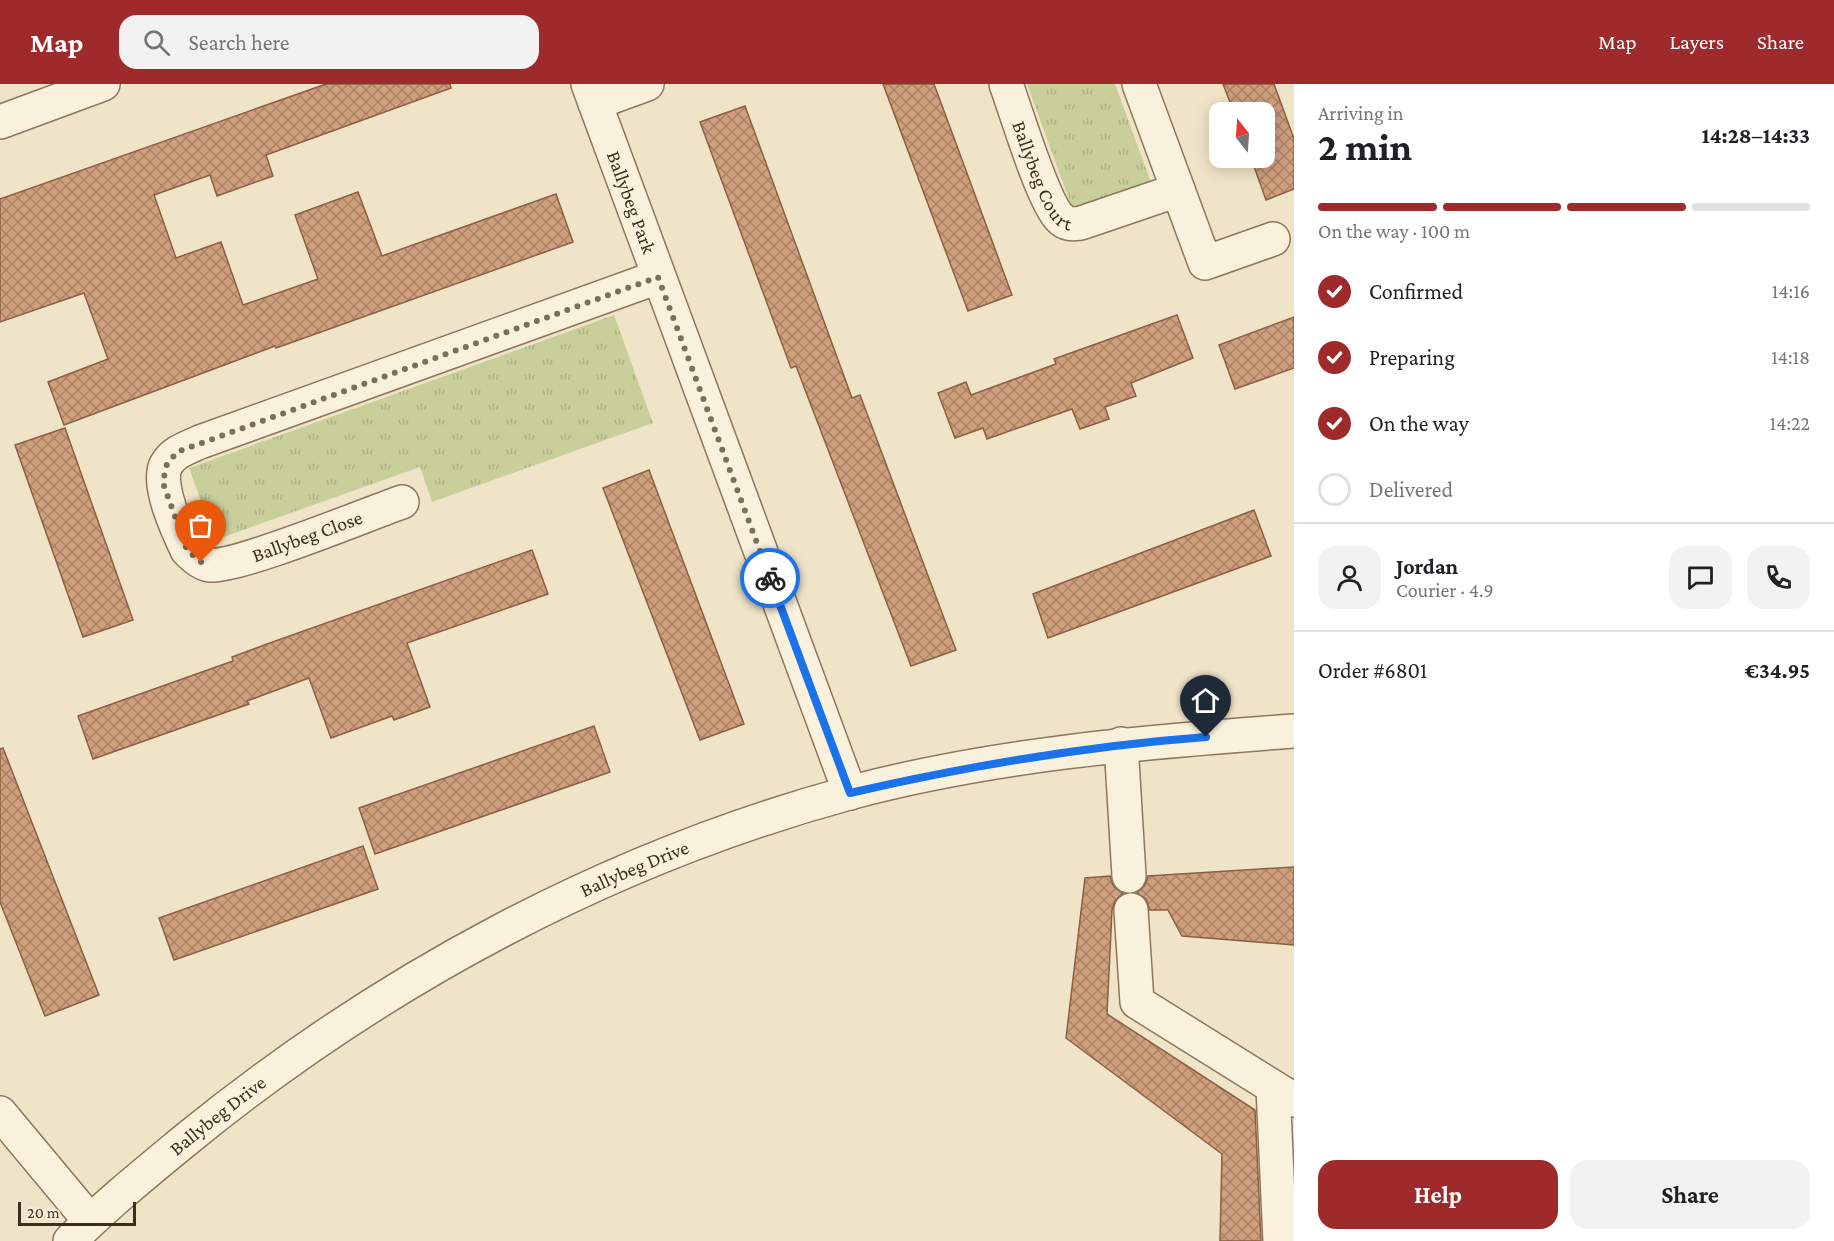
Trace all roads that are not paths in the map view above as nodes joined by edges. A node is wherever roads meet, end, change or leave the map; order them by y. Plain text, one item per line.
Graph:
1 (103, 84) edge
2 (647, 84) edge
3 (1006, 84) edge
4 (1139, 84) edge
5 (592, 94) edge
6 (0, 122) edge
7 (1178, 190) junction
8 (1273, 239) dead end
9 (658, 277) junction
10 (402, 502) dead end
11 (1294, 731) edge
12 (1121, 744) junction
13 (850, 793) junction
14 (1129, 876) dead end
15 (1131, 910) dead end
16 (1283, 1094) edge
17 (0, 1113) edge
18 (80, 1231) edge
19 (1280, 1241) edge

1 - 6 street
2 - 5 street
3 - 7 street, Ballybeg Court
4 - 7 street
5 - 9 street, Ballybeg Park
7 - 8 street
9 - 10 street, Ballybeg Close
9 - 13 street, Ballybeg Park
11 - 12 street, Ballybeg Drive
12 - 13 street, Ballybeg Drive
12 - 14 street
13 - 18 street, Ballybeg Drive
15 - 16 street
16 - 19 street
17 - 18 street

